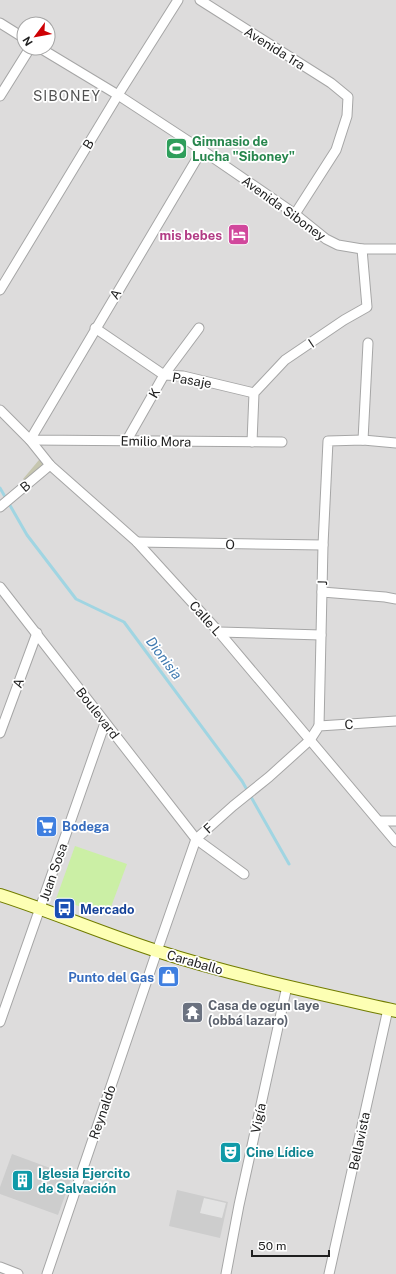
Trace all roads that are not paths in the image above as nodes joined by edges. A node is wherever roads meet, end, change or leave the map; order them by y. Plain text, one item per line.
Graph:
1 (178, 0) edge
2 (200, 0) edge
3 (0, 23) edge
4 (16, 33) edge
5 (25, 56) edge
6 (53, 56) edge
7 (118, 95) junction
8 (0, 96) edge
9 (202, 150) junction
10 (295, 214) junction
11 (362, 248) junction
12 (396, 249) edge
13 (0, 290) edge
14 (95, 328) junction
15 (199, 328) dead end
16 (368, 343) dead end
17 (164, 375) junction
18 (254, 393) junction
19 (0, 410) edge
20 (30, 440) junction
21 (127, 440) junction
22 (363, 440) junction
23 (252, 442) junction
24 (282, 442) dead end
25 (396, 442) edge
26 (50, 465) junction
27 (0, 507) edge
28 (137, 542) junction
29 (323, 545) junction
30 (0, 587) edge
31 (322, 592) junction
32 (396, 599) edge
33 (219, 632) junction
34 (37, 633) junction
35 (321, 635) junction
36 (396, 721) edge
37 (105, 723) junction
38 (319, 726) junction
39 (0, 733) edge
40 (310, 740) junction
41 (379, 821) junction
42 (396, 821) edge
43 (196, 839) junction
44 (396, 842) edge
45 (244, 874) dead end
46 (0, 895) edge
47 (40, 908) junction
48 (157, 951) junction
49 (287, 986) junction
50 (392, 1010) edge
51 (0, 1022) edge
52 (0, 1267) edge
53 (18, 1274) edge
54 (47, 1274) edge
55 (226, 1274) edge
56 (329, 1274) edge

1 - 7 street, B
2 - 10 street, Avenida 1ra
3 - 4 street
5 - 8 street
6 - 7 street, Avenida Siboney
7 - 9 street, Avenida Siboney
7 - 13 street, B
9 - 10 street, Avenida Siboney
9 - 14 street, A
10 - 11 street, Avenida Siboney
11 - 12 street, Avenida Siboney
11 - 18 street, I
14 - 17 street, Pasaje
14 - 20 street, A
15 - 17 street, K
16 - 22 street
17 - 18 street, Pasaje
17 - 21 street, K
18 - 23 street
19 - 20 street, Calle L
20 - 21 street, Emilio Mora
20 - 26 street, Calle L
21 - 23 street, Emilio Mora
22 - 25 street
22 - 29 street, J
23 - 24 street, Emilio Mora
26 - 27 street, B
26 - 28 street, Calle L
28 - 29 street, O
28 - 33 street, Calle L
29 - 31 street, J
30 - 34 street, Boulevard
31 - 32 street
31 - 35 street, J
33 - 35 street
33 - 40 street, Calle L
34 - 37 street, Boulevard
34 - 39 street, A
35 - 38 street, J
36 - 38 street, C
37 - 43 street, Boulevard
37 - 47 street, Juan Sosa
38 - 40 street
40 - 41 street, Calle L
40 - 43 street, F
41 - 42 street
41 - 44 street, Calle L
43 - 45 street, Boulevard
43 - 48 street, F
46 - 47 street, Caraballo
47 - 48 street, Caraballo
47 - 51 street, Juan Sosa
48 - 49 street, Caraballo
48 - 54 street, Reynaldo
49 - 50 street, Caraballo
49 - 55 street, Vigía
50 - 56 street, Bellavista
52 - 53 street

